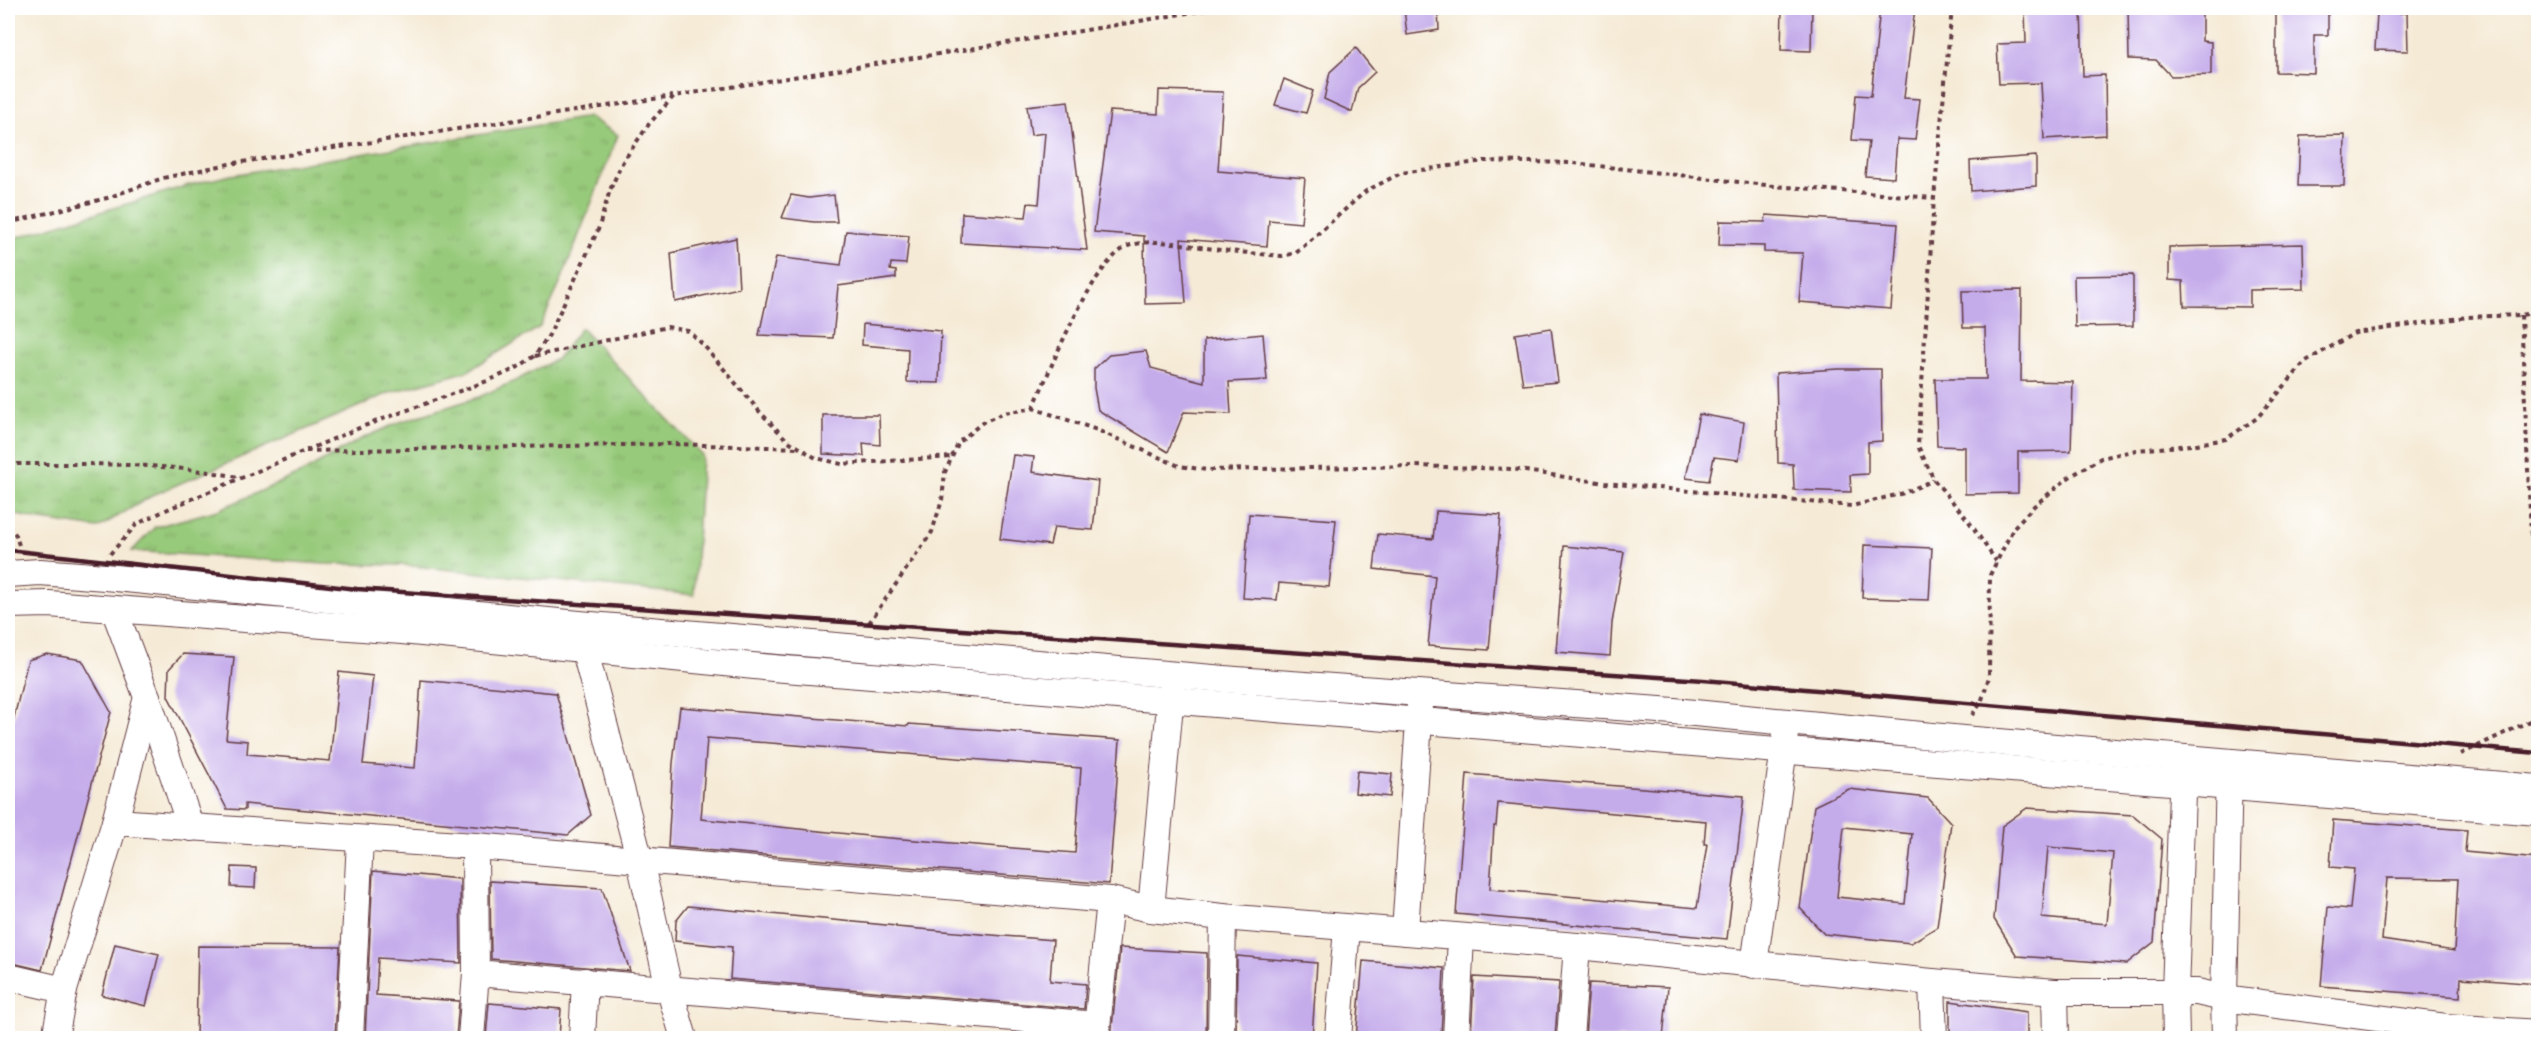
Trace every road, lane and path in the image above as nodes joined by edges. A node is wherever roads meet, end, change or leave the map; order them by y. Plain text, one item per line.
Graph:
1 (1216, 8) edge
2 (1952, 8) edge
3 (2537, 93) edge
4 (674, 96) junction
5 (2538, 104) edge
6 (1934, 198) junction
7 (8, 223) edge
8 (2538, 288) edge
9 (2536, 312) edge
10 (2521, 315) junction
11 (535, 356) junction
12 (1033, 408) junction
13 (800, 448) junction
14 (303, 451) junction
15 (952, 457) junction
16 (8, 464) edge
17 (239, 478) junction
18 (1934, 480) junction
19 (2538, 549) edge
20 (1996, 562) junction
21 (12, 574) edge
22 (105, 577) junction
23 (9, 609) edge
24 (114, 609) junction
25 (579, 624) junction
26 (856, 647) junction
27 (584, 650) junction
28 (1173, 674) junction
29 (1421, 693) junction
30 (147, 697) junction
31 (1170, 701) junction
32 (2538, 717) edge
33 (1419, 720) junction
34 (1787, 721) junction
35 (1935, 736) junction
36 (1784, 751) junction
37 (2459, 755) dead end
38 (2183, 770) junction
39 (2229, 774) junction
40 (2538, 788) edge
41 (2538, 812) edge
42 (115, 822) junction
43 (191, 828) junction
44 (360, 840) junction
45 (475, 846) junction
46 (640, 861) junction
47 (1110, 900) junction
48 (1151, 909) junction
49 (1223, 917) junction
50 (1347, 928) junction
51 (1406, 932) junction
52 (1461, 937) junction
53 (1577, 946) junction
54 (1754, 965) junction
55 (476, 973) junction
56 (8, 977) edge
57 (585, 981) junction
58 (1932, 982) junction
59 (669, 988) junction
60 (64, 990) junction
61 (2055, 992) junction
62 (2175, 992) junction
63 (2224, 998) junction
64 (1096, 1032) edge
65 (2447, 1033) edge
66 (2538, 1033) edge
67 (55, 1038) edge
68 (350, 1038) edge
69 (471, 1038) edge
70 (582, 1038) edge
71 (684, 1038) edge
72 (1221, 1038) edge
73 (1338, 1038) edge
74 (1456, 1038) edge
75 (1570, 1038) edge
76 (1934, 1038) edge
77 (2056, 1038) edge
78 (2176, 1038) edge
79 (2225, 1038) edge

1 - 4 path
2 - 6 path
3 - 5 path
4 - 7 path
4 - 11 path
6 - 12 path
6 - 18 path
8 - 9 path
9 - 10 path
10 - 19 path
10 - 20 path
11 - 13 path
11 - 14 path
12 - 15 path
12 - 18 path
13 - 14 path
13 - 15 path
14 - 17 path
15 - 26 path
16 - 17 path
17 - 22 path
18 - 20 path
20 - 35 path
21 - 22 street
21 - 23 street
22 - 25 street
23 - 24 street
24 - 27 street
24 - 30 street
25 - 26 street
25 - 27 street
26 - 28 street
27 - 31 street
27 - 46 street
28 - 29 street
28 - 31 street
29 - 33 street
29 - 34 street
30 - 42 street
30 - 43 street
31 - 33 street
31 - 48 street
32 - 37 path
33 - 36 street
33 - 51 street
34 - 35 street
34 - 36 street
35 - 38 street
36 - 38 street
36 - 54 street
38 - 39 street
38 - 62 street
39 - 40 street
39 - 41 street
39 - 63 street
42 - 43 street
42 - 60 street
43 - 44 street
44 - 45 street
44 - 68 street
45 - 46 street
45 - 55 street
46 - 47 street
46 - 59 street
47 - 48 street
47 - 64 street
48 - 49 street
49 - 50 street
49 - 72 street
50 - 51 street
50 - 73 street
51 - 52 street
52 - 53 street
52 - 74 street
53 - 54 street
53 - 75 street
54 - 58 street
55 - 57 street
55 - 69 street
56 - 60 street
57 - 59 street
57 - 70 street
58 - 61 street
58 - 76 street
59 - 64 street
59 - 71 street
60 - 67 street
61 - 62 street
61 - 77 street
62 - 63 street
62 - 78 street
63 - 65 street
63 - 79 street
65 - 66 street

